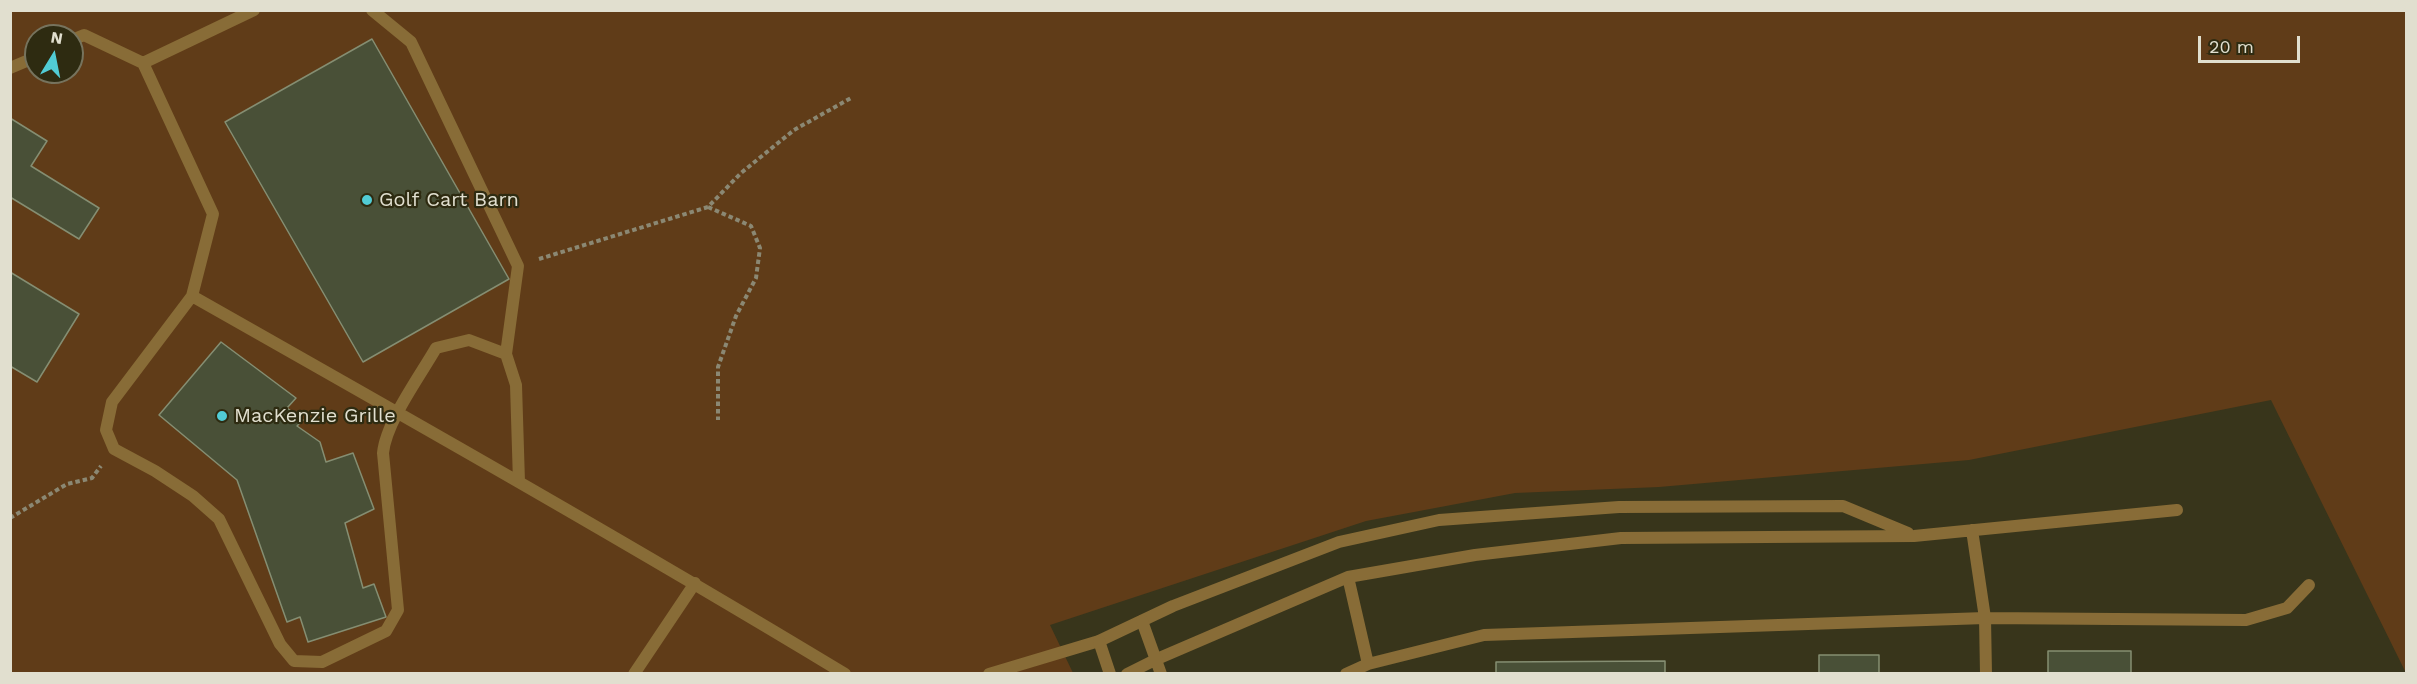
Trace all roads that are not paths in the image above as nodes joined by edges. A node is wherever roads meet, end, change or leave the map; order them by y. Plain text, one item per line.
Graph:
1 (254, 10) edge
2 (372, 10) edge
3 (84, 35) edge
4 (24, 62) edge
5 (143, 63) junction
6 (10, 68) edge
7 (192, 296) junction
8 (506, 354) junction
9 (399, 413) junction
10 (519, 482) junction
11 (2177, 510) dead end
12 (1972, 530) junction
13 (1914, 536) junction
14 (1348, 578) junction
15 (695, 583) junction
16 (2310, 585) dead end
17 (1986, 618) junction
18 (1142, 621) junction
19 (1099, 641) junction
20 (1157, 659) junction
21 (294, 662) junction
22 (1368, 664) junction
23 (301, 674) edge
24 (633, 674) edge
25 (845, 674) edge
26 (989, 674) edge
27 (1110, 674) edge
28 (1126, 674) edge
29 (1161, 674) edge
30 (1347, 674) edge
31 (1986, 674) edge

1 - 5 street
2 - 8 street
3 - 5 street
4 - 6 street
5 - 7 street
7 - 9 street
7 - 21 street
8 - 9 street
8 - 10 street
9 - 10 street
9 - 21 street
10 - 15 street
11 - 12 street
12 - 13 street
12 - 17 street
13 - 14 street
13 - 18 street
14 - 20 street
14 - 22 street
15 - 24 street
15 - 25 street
16 - 17 street
17 - 22 street
17 - 31 street
18 - 19 street
18 - 20 street
19 - 26 street
19 - 27 street
20 - 28 street
20 - 29 street
21 - 23 street
22 - 30 street

